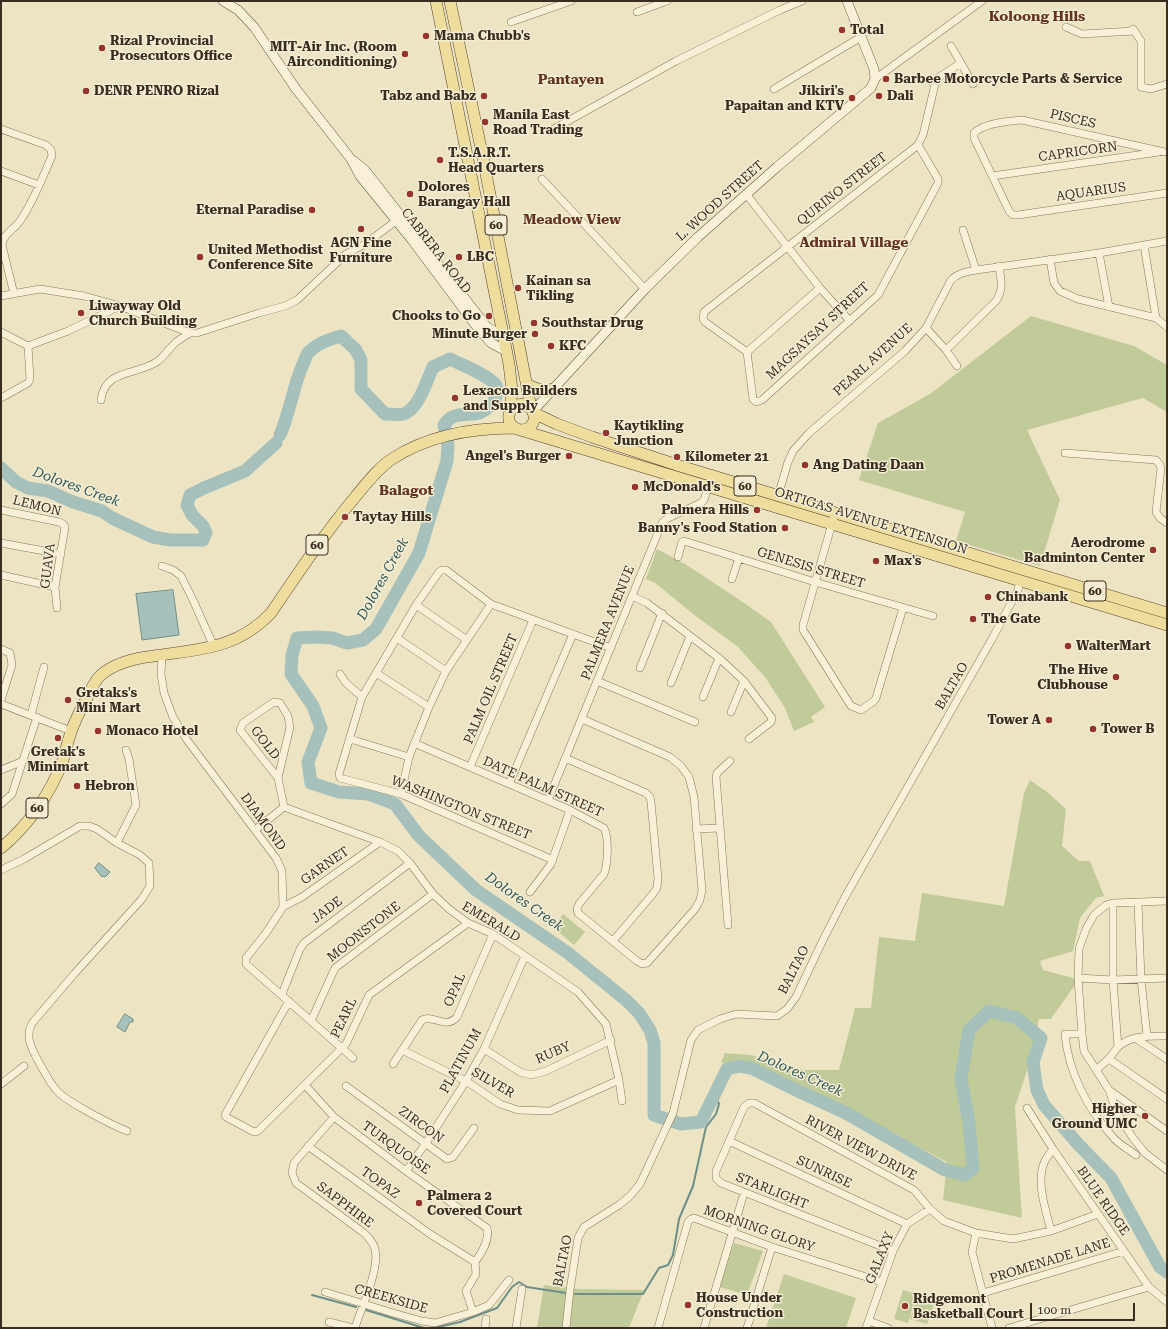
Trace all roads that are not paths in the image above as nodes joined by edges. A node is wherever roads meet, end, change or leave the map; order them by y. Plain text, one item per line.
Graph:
1 (223, 1) edge
2 (436, 1) edge
3 (450, 1) edge
4 (571, 1) edge
5 (667, 1) edge
6 (802, 1) edge
7 (846, 1) edge
8 (982, 1) edge
9 (637, 12) dead end
10 (511, 22) dead end
11 (1066, 27) dead end
12 (861, 38) junction
13 (951, 46) dead end
14 (462, 60) junction
15 (448, 63) junction
16 (961, 63) junction
17 (875, 79) junction
18 (974, 84) dead end
19 (1167, 84) edge
20 (774, 89) dead end
21 (2, 129) edge
22 (550, 131) dead end
23 (918, 145) junction
24 (1165, 151) edge
25 (1, 171) edge
26 (992, 176) junction
27 (542, 179) dead end
28 (39, 185) junction
29 (1167, 193) edge
30 (746, 194) junction
31 (400, 219) junction
32 (963, 230) dead end
33 (1167, 241) edge
34 (1144, 245) junction
35 (787, 246) junction
36 (1099, 253) junction
37 (1050, 259) junction
38 (999, 266) junction
39 (976, 270) junction
40 (820, 288) junction
41 (645, 289) junction
42 (14, 294) junction
43 (1, 296) edge
44 (120, 306) junction
45 (1109, 307) junction
46 (1156, 318) junction
47 (850, 320) junction
48 (1167, 326) edge
49 (926, 328) junction
50 (1, 332) edge
51 (502, 332) junction
52 (190, 333) junction
53 (28, 346) junction
54 (946, 350) junction
55 (506, 351) junction
56 (746, 352) junction
57 (957, 366) dead end
58 (527, 386) junction
59 (512, 390) junction
60 (552, 390) junction
61 (1, 398) edge
62 (101, 400) dead end
63 (533, 411) junction
64 (510, 412) junction
65 (488, 429) junction
66 (517, 429) junction
67 (1065, 453) dead end
68 (712, 476) junction
69 (709, 487) junction
70 (778, 496) junction
71 (1, 510) edge
72 (836, 513) junction
73 (1167, 523) edge
74 (832, 524) junction
75 (65, 527) joint
76 (1, 543) edge
77 (61, 554) junction
78 (678, 557) dead end
79 (739, 558) junction
80 (162, 566) dead end
81 (1023, 570) junction
82 (1, 575) edge
83 (732, 579) dead end
84 (1020, 581) junction
85 (815, 582) junction
86 (55, 587) junction
87 (632, 596) junction
88 (491, 604) junction
89 (416, 605) junction
90 (57, 608) dead end
91 (903, 608) junction
92 (662, 613) junction
93 (1167, 613) edge
94 (933, 616) dead end
95 (533, 620) junction
96 (1167, 626) edge
97 (573, 634) junction
98 (690, 636) junction
99 (397, 638) junction
100 (467, 640) junction
101 (214, 647) junction
102 (611, 648) junction
103 (1, 649) edge
104 (162, 654) junction
105 (719, 658) junction
106 (44, 667) dead end
107 (640, 668) dead end
108 (446, 671) junction
109 (376, 673) junction
110 (340, 674) dead end
111 (597, 681) junction
112 (744, 681) junction
113 (671, 683) dead end
114 (3, 688) edge
115 (362, 697) junction
116 (703, 697) dead end
117 (1, 700) edge
118 (1, 704) edge
119 (429, 707) junction
120 (731, 712) dead end
121 (34, 716) junction
122 (582, 719) junction
123 (695, 722) dead end
124 (71, 731) junction
125 (350, 739) junction
126 (749, 739) dead end
127 (414, 743) junction
128 (126, 750) dead end
129 (409, 757) junction
130 (565, 758) junction
131 (23, 761) junction
132 (730, 761) dead end
133 (470, 767) junction
134 (1, 770) edge
135 (278, 778) junction
136 (509, 784) junction
137 (401, 794) junction
138 (548, 800) junction
139 (1, 804) edge
140 (284, 807) junction
141 (570, 810) junction
142 (720, 828) junction
143 (696, 829) junction
144 (255, 830) junction
145 (380, 842) junction
146 (117, 843) junction
147 (1, 848) edge
148 (553, 860) junction
149 (410, 864) junction
150 (1, 870) edge
151 (530, 892) dead end
152 (433, 894) junction
153 (1167, 901) edge
154 (1138, 902) junction
155 (1113, 903) junction
156 (283, 906) junction
157 (1167, 907) edge
158 (468, 923) junction
159 (728, 925) dead end
160 (493, 934) junction
161 (613, 941) junction
162 (524, 956) junction
163 (1078, 978) junction
164 (1167, 978) edge
165 (1141, 979) junction
166 (1113, 980) junction
167 (282, 994) junction
168 (289, 1001) junction
169 (311, 1020) junction
170 (1082, 1034) junction
171 (1148, 1036) junction
172 (1167, 1036) edge
173 (1135, 1038) junction
174 (610, 1040) junction
175 (1118, 1047) junction
176 (342, 1049) junction
177 (484, 1049) junction
178 (402, 1050) junction
179 (353, 1058) dead end
180 (1109, 1059) junction
181 (1167, 1059) edge
182 (394, 1064) dead end
183 (24, 1066) dead end
184 (1096, 1070) junction
185 (619, 1080) junction
186 (466, 1081) junction
187 (1, 1084) edge
188 (305, 1085) junction
189 (346, 1086) dead end
190 (1109, 1090) junction
191 (1167, 1099) edge
192 (622, 1101) dead end
193 (744, 1107) joint
194 (1027, 1108) dead end
195 (334, 1117) junction
196 (474, 1128) dead end
197 (127, 1131) dead end
198 (1167, 1131) edge
199 (730, 1141) junction
200 (426, 1144) junction
201 (308, 1146) junction
202 (1053, 1149) junction
203 (1136, 1155) dead end
204 (1167, 1170) edge
205 (406, 1171) junction
206 (744, 1193) junction
207 (930, 1209) junction
208 (1098, 1214) junction
209 (907, 1224) junction
210 (1051, 1231) junction
211 (732, 1232) junction
212 (976, 1233) junction
213 (772, 1247) junction
214 (893, 1251) junction
215 (1124, 1251) junction
216 (475, 1262) junction
217 (509, 1280) dead end
218 (882, 1282) junction
219 (1149, 1287) junction
220 (522, 1289) dead end
221 (325, 1292) dead end
222 (983, 1293) junction
223 (1167, 1302) edge
224 (363, 1304) junction
225 (473, 1312) junction
226 (486, 1319) dead end
227 (329, 1322) dead end
228 (867, 1325) edge
229 (354, 1328) edge
230 (485, 1328) edge
231 (516, 1328) edge
232 (566, 1328) edge
233 (658, 1328) edge
234 (704, 1328) edge
235 (747, 1328) edge
236 (888, 1328) edge
237 (992, 1328) edge
238 (1009, 1328) edge

1 - 31 main road, CABRERA ROAD
2 - 15 main road, 60
3 - 14 main road, 60
4 - 10 street
5 - 9 street
6 - 22 street
7 - 12 main road
8 - 17 street
11 - 19 street
12 - 17 main road
12 - 20 street
13 - 16 street
14 - 15 main road
14 - 58 main road, 60
15 - 51 main road, 60
16 - 18 street
16 - 23 street
17 - 30 main road, L. WOOD STREET
21 - 28 street
23 - 35 street, QURINO STREET
23 - 47 street, MAGSAYSAY STREET
24 - 26 street, CAPRICORN
24 - 26 street, PISCES
25 - 28 street
26 - 29 street, AQUARIUS
27 - 41 street
28 - 42 street
30 - 35 street
30 - 41 main road, L. WOOD STREET
31 - 51 main road, CABRERA ROAD
31 - 52 street
31 - 55 main road, CABRERA ROAD
32 - 39 street
33 - 34 street, PEARL AVENUE
34 - 36 street, PEARL AVENUE
34 - 46 street
35 - 40 street
35 - 56 street, QURINO STREET
36 - 37 street, PEARL AVENUE
36 - 45 street
37 - 38 street, PEARL AVENUE
37 - 45 street
38 - 39 street, PEARL AVENUE
38 - 54 street
39 - 49 street, PEARL AVENUE
40 - 47 street
40 - 56 street
41 - 60 main road, L. WOOD STREET
42 - 43 street
42 - 44 street
44 - 52 street
44 - 53 street
45 - 46 street
46 - 48 street
47 - 56 street, MAGSAYSAY STREET
49 - 54 street
49 - 70 street, PEARL AVENUE
50 - 53 street
51 - 55 main road, 60
52 - 62 street
53 - 61 street
54 - 57 street
55 - 59 main road, 60
58 - 59 main road
58 - 60 main road
58 - 63 main road, 60
59 - 64 main road, 60
60 - 63 main road, L. WOOD STREET
63 - 64 main road, 60
63 - 66 main road
63 - 68 main road, ORTIGAS AVENUE EXTENSION / 60
64 - 65 main road, 60
64 - 66 main road, 60
65 - 66 main road, 60
65 - 101 main road, 60
66 - 69 main road, ORTIGAS AVENUE EXTENSION / 60
67 - 73 street
68 - 69 street, PALMERA AVENUE
68 - 70 main road, ORTIGAS AVENUE EXTENSION / 60
69 - 74 main road, ORTIGAS AVENUE EXTENSION / 60
69 - 87 street, PALMERA AVENUE
70 - 72 main road, ORTIGAS AVENUE EXTENSION / 60
71 - 75 street, LEMON
72 - 74 street
72 - 81 main road, ORTIGAS AVENUE EXTENSION / 60
74 - 84 main road, ORTIGAS AVENUE EXTENSION / 60
74 - 85 street
75 - 77 street, GUAVA
76 - 77 street
77 - 86 street, GUAVA
78 - 79 street, GENESIS STREET
79 - 83 street
79 - 85 street, GENESIS STREET
80 - 101 street
81 - 84 main road
81 - 93 main road, ORTIGAS AVENUE EXTENSION / 60
82 - 86 street
84 - 96 main road, ORTIGAS AVENUE EXTENSION / 60
84 - 232 street, BALTAO
85 - 91 street, GENESIS STREET
85 - 91 street
86 - 90 street, GUAVA
87 - 92 street
87 - 102 street, PALMERA AVENUE
88 - 89 street
88 - 95 street
88 - 100 street
89 - 99 street
89 - 100 street
91 - 94 street, GENESIS STREET
92 - 98 street
92 - 107 street
95 - 97 street
95 - 133 street, PALM OIL STREET
97 - 102 street
97 - 136 street
98 - 105 street
98 - 113 street
99 - 108 street
99 - 109 street
100 - 108 street
101 - 104 main road, 60
102 - 111 street, PALMERA AVENUE
103 - 114 street
104 - 124 main road, 60
104 - 144 street, DIAMOND
105 - 112 street
105 - 116 street
106 - 121 street
108 - 119 street
109 - 115 street
109 - 119 street
110 - 115 street
111 - 122 street, PALMERA AVENUE
111 - 123 street
112 - 120 street
112 - 126 street
114 - 117 street
115 - 125 street
118 - 121 street
119 - 127 street
121 - 124 street
121 - 131 street
122 - 130 street, PALMERA AVENUE
122 - 143 street
124 - 147 main road, 60
125 - 129 street
125 - 137 street, WASHINGTON STREET
127 - 129 street
127 - 133 street, DATE PALM STREET
128 - 146 street
129 - 137 street
130 - 138 street, PALMERA AVENUE
130 - 161 street
131 - 134 street
131 - 139 street
132 - 142 street
133 - 136 street, DATE PALM STREET
135 - 135 street, GOLD
135 - 140 street, GOLD
136 - 138 street, DATE PALM STREET
137 - 148 street, WASHINGTON STREET
138 - 141 street, DATE PALM STREET
140 - 144 street
140 - 145 street, EMERALD
141 - 148 street
141 - 161 street, DATE PALM STREET
142 - 143 street
142 - 159 street
143 - 161 street, DATE PALM STREET
144 - 156 street, DIAMOND
145 - 149 street, EMERALD
145 - 156 street, GARNET
146 - 150 street
146 - 197 street
148 - 151 street
149 - 152 street, EMERALD
149 - 167 street, JADE
152 - 158 street, EMERALD
152 - 169 street, MOONSTONE
153 - 154 street
153 - 157 street
154 - 155 street
154 - 165 street
155 - 163 street
155 - 166 street
156 - 167 street
158 - 160 street, EMERALD
158 - 176 street, PEARL
160 - 162 street, EMERALD
160 - 178 street, OPAL
162 - 174 street, EMERALD
162 - 177 street, PLATINUM
163 - 166 street
163 - 170 street
164 - 165 street
165 - 166 street
165 - 171 street
166 - 175 street
167 - 168 street
168 - 169 street
168 - 188 street, PEARL
169 - 176 street
170 - 184 street
170 - 203 street
171 - 172 street
171 - 173 street
173 - 175 street
173 - 181 street
174 - 177 street, RUBY
174 - 185 street, EMERALD
175 - 180 street
176 - 179 street
176 - 188 street, PEARL
177 - 186 street, PLATINUM
178 - 182 street, OPAL
178 - 186 street, SILVER
180 - 184 street
180 - 191 street
183 - 187 street
184 - 190 street
185 - 186 street, SILVER
185 - 192 street, EMERALD
186 - 200 street, PLATINUM
188 - 195 street, TURQUOISE
189 - 200 street, ZIRCON
190 - 198 street
190 - 204 street
193 - 199 street, STARLIGHT
193 - 207 street, RIVER VIEW DRIVE
194 - 202 street, BLUE RIDGE
195 - 201 street, SAPPHIRE
195 - 205 street, TURQUOISE
196 - 200 street, ZIRCON
199 - 206 street, STARLIGHT
199 - 209 street, SUNRISE
200 - 205 street, PLATINUM
201 - 216 street, TOPAZ
201 - 224 street, SAPPHIRE
202 - 208 street, BLUE RIDGE
202 - 210 street
205 - 216 street, TURQUOISE
206 - 211 street
206 - 214 street, STARLIGHT
207 - 209 street, GALAXY
207 - 212 street, RIVER VIEW DRIVE
208 - 210 street, RIVER VIEW DRIVE
208 - 215 street, BLUE RIDGE
209 - 214 street, GALAXY
210 - 212 street, RIVER VIEW DRIVE
211 - 213 street, MORNING GLORY
211 - 233 street, MORNING GLORY
211 - 234 street
212 - 222 street
213 - 218 street, MORNING GLORY
213 - 235 street
214 - 218 street, GALAXY
215 - 219 street, BLUE RIDGE
215 - 222 street, PROMENADE LANE
216 - 225 street
217 - 225 street, CREEKSIDE
218 - 228 street, GALAXY
219 - 223 street, BLUE RIDGE
219 - 238 street
220 - 231 street
221 - 224 street, CREEKSIDE
222 - 237 street
224 - 225 street, CREEKSIDE
224 - 229 street, SAPPHIRE
226 - 230 street
227 - 229 street
228 - 236 street

